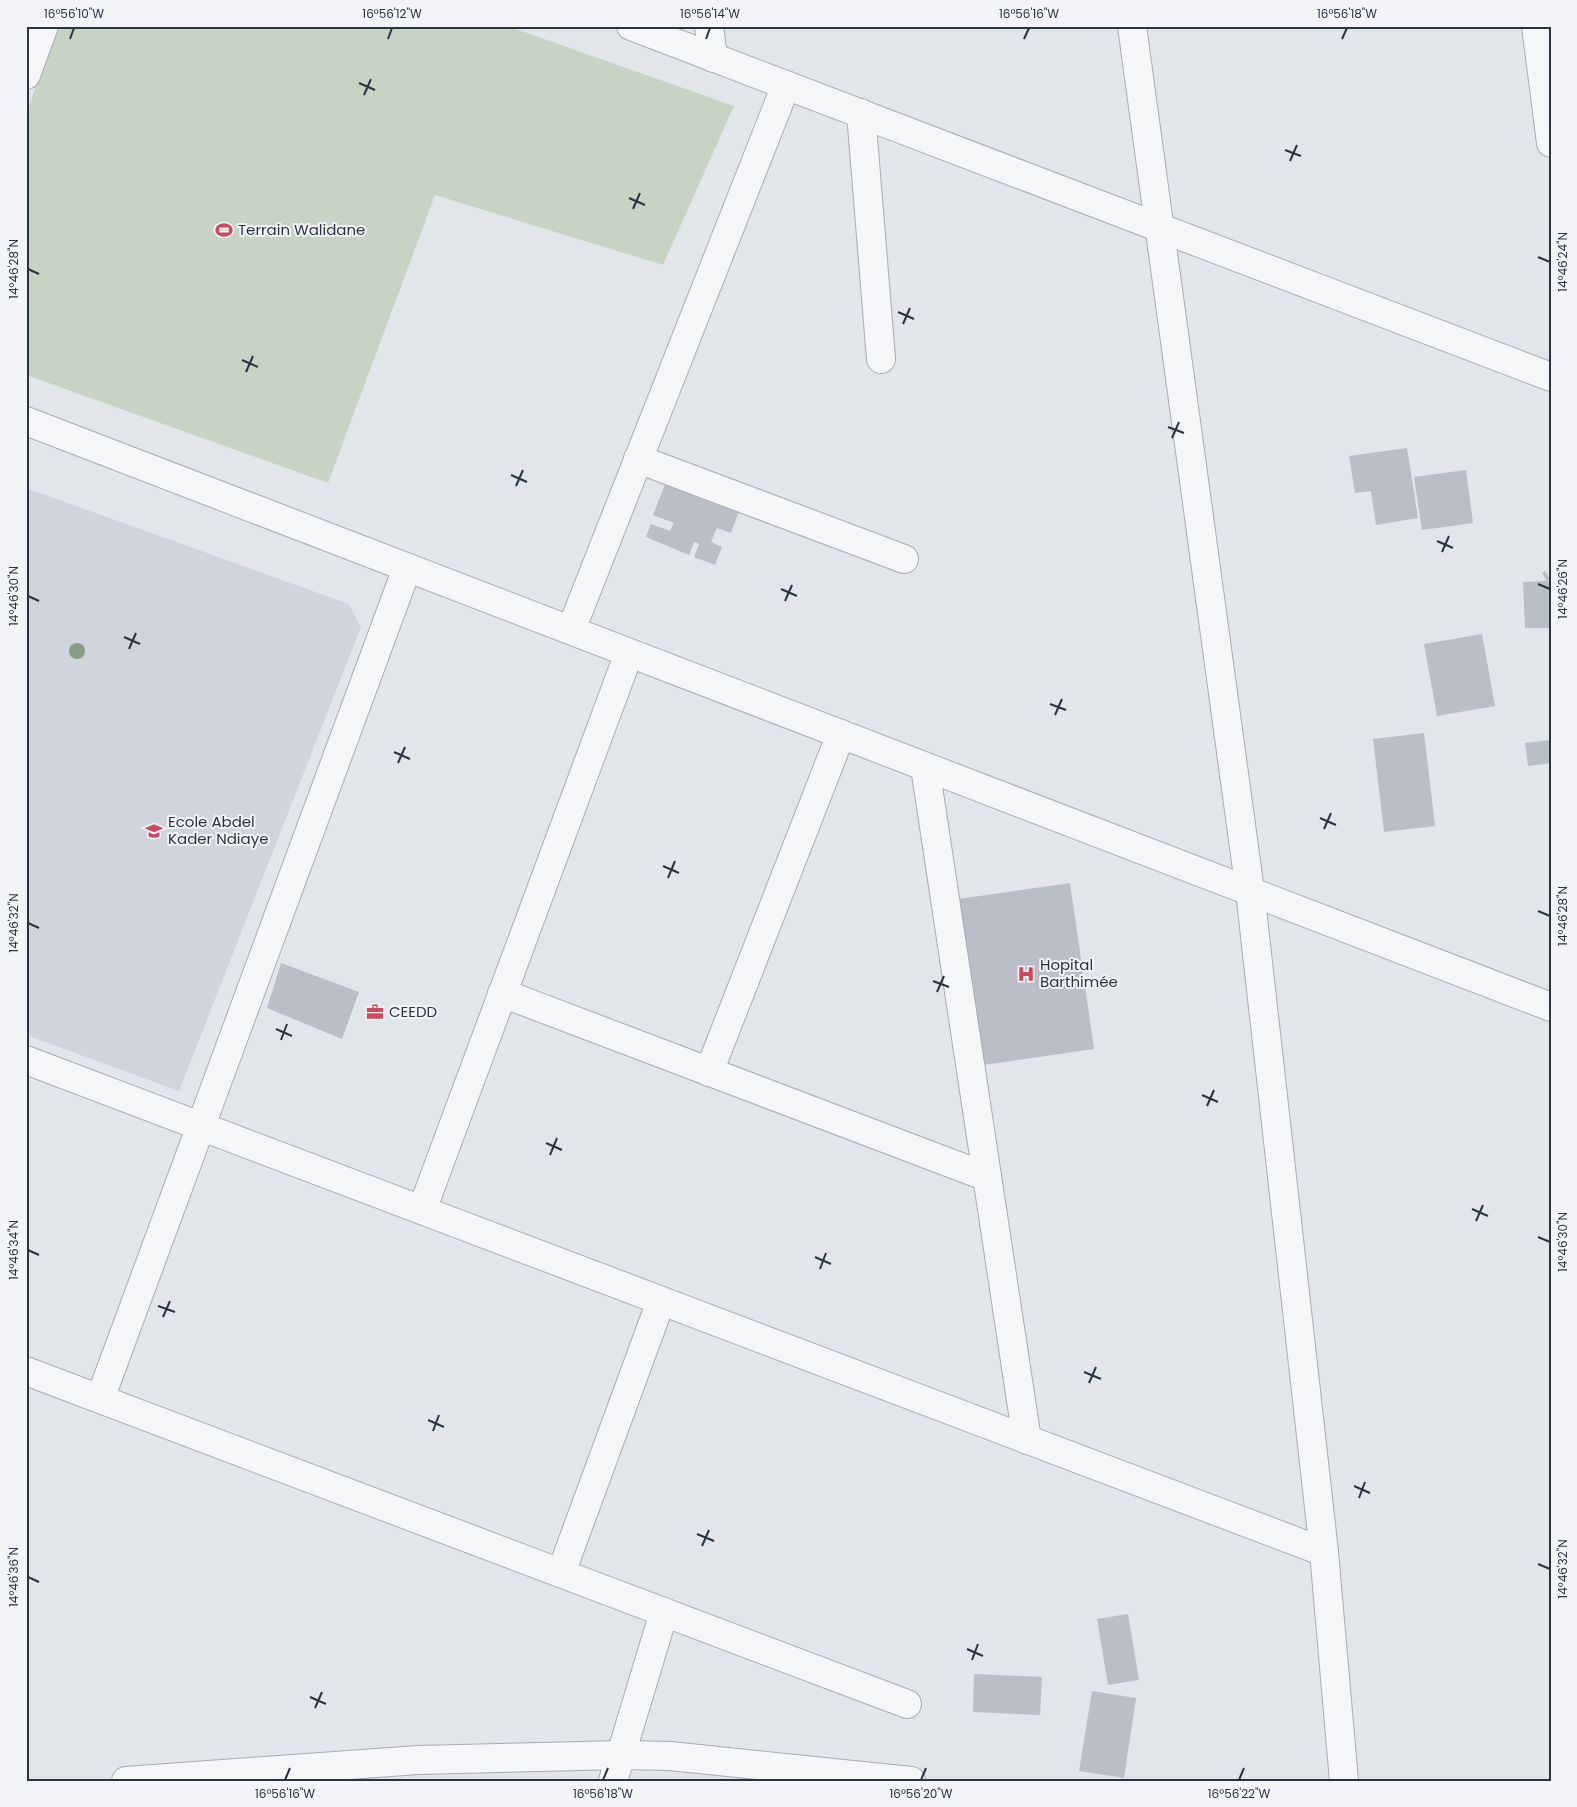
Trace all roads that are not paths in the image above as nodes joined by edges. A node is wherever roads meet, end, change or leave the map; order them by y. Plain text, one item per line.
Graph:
1 (44, 26) edge
2 (630, 26) edge
3 (709, 26) edge
4 (1132, 26) edge
5 (1536, 26) edge
6 (713, 58) junction
7 (26, 75) edge
8 (786, 85) junction
9 (861, 113) junction
10 (1551, 143) edge
11 (1158, 227) junction
12 (881, 359) dead end
13 (1551, 376) edge
14 (26, 421) edge
15 (638, 459) junction
16 (904, 559) dead end
17 (407, 568) junction
18 (571, 630) junction
19 (629, 653) junction
20 (840, 734) junction
21 (925, 767) junction
22 (1250, 891) junction
23 (502, 993) junction
24 (1551, 1007) edge
25 (26, 1060) edge
26 (709, 1072) junction
27 (201, 1126) junction
28 (987, 1177) junction
29 (422, 1210) junction
30 (661, 1301) junction
31 (26, 1372) edge
32 (100, 1399) junction
33 (1028, 1440) junction
34 (1324, 1552) junction
35 (561, 1573) junction
36 (664, 1612) junction
37 (907, 1704) dead end
38 (621, 1755) junction
39 (126, 1781) edge
40 (613, 1781) edge
41 (911, 1781) edge
42 (1344, 1781) edge

1 - 7 street
2 - 6 street
3 - 6 street
4 - 11 street
5 - 10 street
6 - 8 street
8 - 9 street
8 - 15 street
9 - 11 street
9 - 12 street
11 - 13 street
11 - 22 street
14 - 17 street
15 - 16 street
15 - 18 street
17 - 18 street
17 - 27 street
18 - 19 street
19 - 20 street
19 - 23 street
20 - 21 street
20 - 26 street
21 - 22 street
21 - 28 street
22 - 24 street
22 - 34 street
23 - 26 street
23 - 29 street
25 - 27 street
26 - 28 street
27 - 29 street
27 - 32 street
28 - 33 street
29 - 30 street
30 - 33 street
30 - 35 street
31 - 32 street
32 - 35 street
33 - 34 street
34 - 42 street
35 - 36 street
36 - 37 street
36 - 38 street
38 - 39 street
38 - 40 street
38 - 41 street

